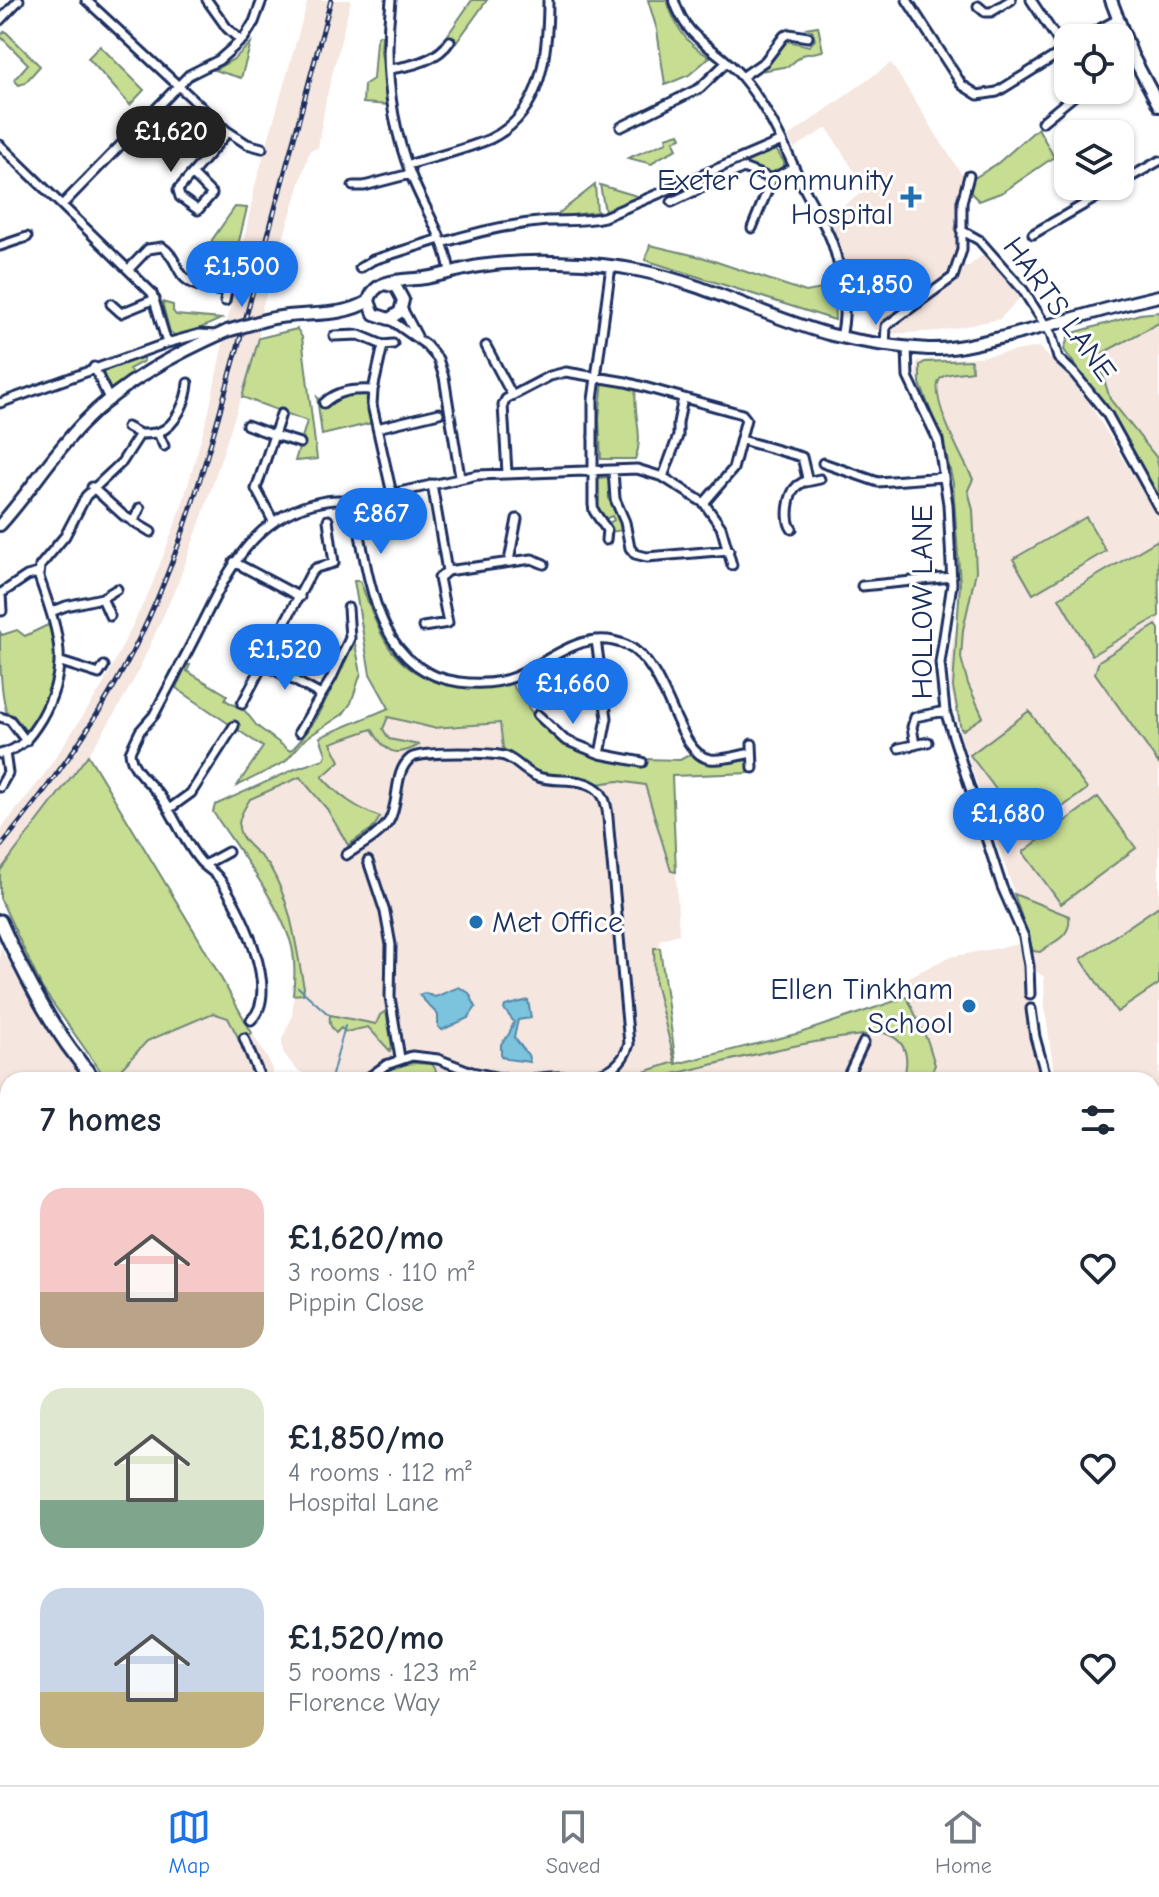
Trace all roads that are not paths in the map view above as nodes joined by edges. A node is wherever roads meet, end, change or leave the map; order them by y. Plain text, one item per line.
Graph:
1 (19, 0) edge
2 (86, 0) edge
3 (207, 0) edge
4 (262, 0) edge
5 (391, 0) edge
6 (548, 0) edge
7 (674, 0) edge
8 (907, 0) edge
9 (1011, 0) edge
10 (1031, 0) edge
11 (1111, 0) edge
12 (978, 6) dead end
13 (1118, 19) junction
14 (0, 20) edge
15 (1110, 24) edge
16 (1054, 33) edge
17 (808, 37) dead end
18 (241, 41) junction
19 (450, 41) dead end
20 (1054, 57) edge
21 (727, 62) junction
22 (390, 69) junction
23 (742, 77) junction
24 (178, 86) junction
25 (1064, 104) edge
26 (1159, 106) edge
27 (1042, 122) dead end
28 (621, 127) dead end
29 (228, 132) junction
30 (782, 141) junction
31 (0, 145) edge
32 (262, 148) dead end
33 (1159, 161) edge
34 (408, 165) junction
35 (794, 167) junction
36 (192, 174) junction
37 (410, 174) junction
38 (969, 176) dead end
39 (1134, 176) edge
40 (772, 179) junction
41 (353, 186) dead end
42 (1092, 200) edge
43 (672, 202) dead end
44 (62, 205) junction
45 (752, 228) dead end
46 (961, 230) junction
47 (1033, 234) dead end
48 (27, 237) dead end
49 (441, 241) junction
50 (0, 246) edge
51 (611, 266) junction
52 (360, 268) dead end
53 (129, 269) junction
54 (450, 272) junction
55 (426, 278) junction
56 (229, 282) dead end
57 (384, 284) junction
58 (227, 292) junction
59 (403, 296) junction
60 (1159, 296) edge
61 (155, 299) junction
62 (225, 301) dead end
63 (369, 301) junction
64 (111, 304) dead end
65 (402, 308) junction
66 (338, 313) junction
67 (383, 318) junction
68 (1047, 328) junction
69 (216, 335) junction
70 (334, 336) dead end
71 (841, 337) junction
72 (418, 338) junction
73 (167, 343) junction
74 (393, 344) dead end
75 (383, 345) junction
76 (486, 346) dead end
77 (885, 346) junction
78 (907, 347) junction
79 (94, 367) junction
80 (596, 377) junction
81 (188, 383) dead end
82 (373, 390) junction
83 (512, 395) junction
84 (683, 398) junction
85 (110, 401) junction
86 (0, 403) edge
87 (324, 403) dead end
88 (439, 413) dead end
89 (281, 414) dead end
90 (247, 425) dead end
91 (127, 427) dead end
92 (377, 428) junction
93 (158, 433) junction
94 (140, 434) junction
95 (274, 435) junction
96 (742, 440) junction
97 (300, 443) dead end
98 (164, 446) dead end
99 (823, 463) dead end
100 (594, 469) junction
101 (613, 470) junction
102 (507, 473) junction
103 (460, 477) junction
104 (663, 477) junction
105 (944, 477) junction
106 (820, 479) dead end
107 (806, 482) junction
108 (432, 484) junction
109 (92, 487) junction
110 (392, 494) junction
111 (354, 502) junction
112 (704, 503) junction
113 (140, 508) dead end
114 (1159, 508) edge
115 (613, 518) dead end
116 (517, 519) dead end
117 (328, 520) dead end
118 (273, 521) junction
119 (133, 522) junction
120 (603, 523) junction
121 (0, 525) edge
122 (792, 529) dead end
123 (151, 532) dead end
124 (606, 540) dead end
125 (729, 550) junction
126 (509, 561) junction
127 (234, 562) junction
128 (544, 564) dead end
129 (732, 565) dead end
130 (447, 571) junction
131 (38, 573) junction
132 (952, 577) junction
133 (862, 586) dead end
134 (117, 589) dead end
135 (1, 594) edge
136 (300, 597) junction
137 (102, 598) junction
138 (348, 608) dead end
139 (2, 611) dead end
140 (51, 612) junction
141 (110, 616) dead end
142 (423, 627) dead end
143 (596, 640) junction
144 (61, 662) junction
145 (264, 664) junction
146 (104, 666) dead end
147 (77, 667) junction
148 (74, 677) dead end
149 (321, 695) junction
150 (242, 704) dead end
151 (945, 711) junction
152 (538, 715) dead end
153 (0, 717) edge
154 (234, 726) dead end
155 (299, 732) dead end
156 (26, 741) junction
157 (928, 742) dead end
158 (915, 745) junction
159 (899, 748) dead end
160 (2, 754) edge
161 (600, 754) junction
162 (642, 762) dead end
163 (753, 768) dead end
164 (0, 787) edge
165 (169, 809) junction
166 (228, 852) dead end
167 (346, 855) dead end
168 (368, 861) dead end
169 (204, 865) junction
170 (0, 921) edge
171 (1030, 994) dead end
172 (1031, 1009) dead end
173 (251, 1020) dead end
174 (244, 1038) dead end
175 (864, 1042) dead end
176 (400, 1058) junction
177 (89, 1072) edge
178 (258, 1072) edge
179 (378, 1072) edge
180 (472, 1072) edge
181 (603, 1072) edge
182 (850, 1072) edge
183 (1045, 1072) edge

1 - 14 street
2 - 24 street
3 - 18 street
4 - 18 street
5 - 22 street
6 - 34 street
7 - 21 street
8 - 20 street
9 - 12 street
10 - 16 street
11 - 13 main road
13 - 15 street
13 - 26 main road
17 - 23 street
18 - 24 street
19 - 22 street
21 - 23 street
21 - 28 street
22 - 34 street
23 - 30 street
24 - 29 street
24 - 44 street
25 - 27 street
29 - 32 street
29 - 36 street
30 - 35 street
30 - 49 street
31 - 44 street
33 - 39 street
34 - 37 street
35 - 40 street
35 - 71 street
36 - 36 street
37 - 41 street
37 - 49 street
38 - 46 street
40 - 43 street
40 - 45 street
42 - 47 street
44 - 53 street
46 - 68 street, HARTS LANE
46 - 77 street
48 - 50 street
49 - 52 street
49 - 54 street
51 - 54 main road
51 - 71 main road
51 - 80 street
53 - 58 street
53 - 61 street
54 - 55 main road
55 - 57 main road
55 - 59 main road
56 - 58 street
57 - 59 main road
57 - 63 main road
58 - 62 street
59 - 65 main road
60 - 68 main road
61 - 64 street
61 - 73 street
63 - 66 main road
63 - 67 main road
65 - 67 main road
65 - 72 street
66 - 67 main road
66 - 69 main road, bridge
67 - 72 street
68 - 78 main road
68 - 114 street, HARTS LANE
69 - 73 street
69 - 85 main road
70 - 75 street
71 - 77 main road
72 - 103 street
73 - 79 street
74 - 75 street
75 - 82 street
76 - 83 street
77 - 78 main road
78 - 105 street, HOLLOW LANE
79 - 85 street
79 - 86 street
80 - 83 street
80 - 84 street
80 - 100 street
81 - 93 street
82 - 87 street
82 - 92 street
83 - 102 street
84 - 96 street
84 - 104 street
85 - 121 main road
88 - 92 street
89 - 95 street
90 - 95 street
91 - 94 street
92 - 110 street
93 - 94 street
93 - 98 street
94 - 109 street
95 - 97 street
95 - 118 street
96 - 107 street
96 - 112 street
99 - 105 street
100 - 101 street
100 - 102 street
100 - 120 street
101 - 104 street
101 - 125 street
102 - 103 street
103 - 108 street
104 - 112 street
105 - 132 street, HOLLOW LANE
106 - 107 street
107 - 122 street
108 - 110 street
108 - 130 street
109 - 119 street
109 - 131 street
110 - 111 street
111 - 118 street
111 - 143 street
112 - 125 street
113 - 119 street
115 - 120 street
116 - 126 street
117 - 136 street
118 - 127 street
119 - 123 street
120 - 124 street
125 - 129 street
126 - 128 street
126 - 130 street
127 - 136 street
127 - 165 street
130 - 142 street
131 - 135 street
131 - 140 street
132 - 133 street
132 - 151 street, HOLLOW LANE
134 - 137 street
135 - 139 street
136 - 145 street
137 - 140 street
137 - 141 street
138 - 149 street
140 - 144 street
143 - 161 street
143 - 163 street
144 - 147 street
144 - 156 street
145 - 149 street
145 - 150 street
146 - 147 street
147 - 148 street
149 - 155 street
151 - 158 street
151 - 171 street, HOLLOW LANE
152 - 161 street
153 - 156 street
154 - 165 street
156 - 160 street
157 - 158 street
158 - 159 street
160 - 164 street
161 - 162 street
165 - 169 street
166 - 169 street
167 - 181 street
168 - 176 street
169 - 173 street
170 - 177 main road
172 - 183 street
174 - 178 street
175 - 182 street
176 - 179 street
176 - 180 street

